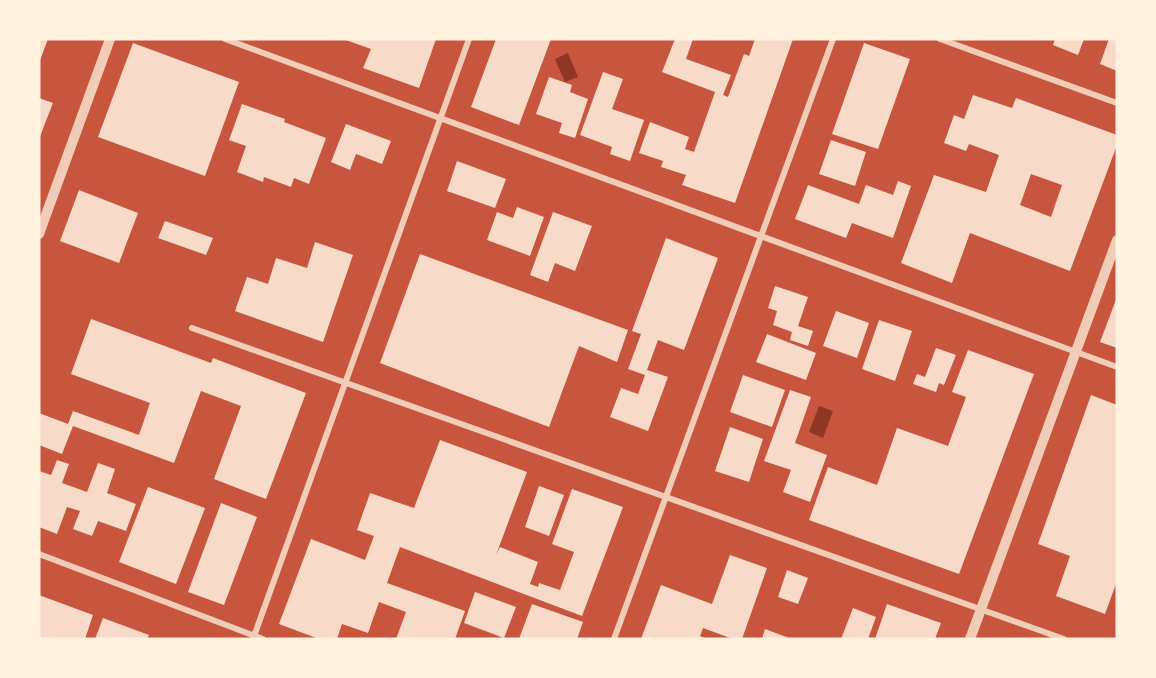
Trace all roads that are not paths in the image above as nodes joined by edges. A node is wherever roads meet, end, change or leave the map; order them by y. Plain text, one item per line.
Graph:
1 (110, 39) edge
2 (225, 39) edge
3 (469, 39) edge
4 (834, 39) edge
5 (940, 39) edge
6 (1117, 103) edge
7 (441, 118) junction
8 (39, 234) edge
9 (761, 236) junction
10 (1117, 240) edge
11 (192, 328) dead end
12 (1075, 352) junction
13 (1117, 368) edge
14 (344, 381) junction
15 (666, 497) junction
16 (39, 554) edge
17 (981, 609) junction
18 (253, 637) edge
19 (263, 639) edge
20 (614, 639) edge
21 (970, 639) edge
22 (1064, 639) edge

1 - 8 street
2 - 7 street
3 - 7 street
4 - 9 street
5 - 6 street
7 - 9 street
7 - 14 street
9 - 12 street
9 - 15 street
10 - 12 street
11 - 14 street
12 - 13 street
12 - 17 street
14 - 15 street
14 - 18 street
15 - 17 street
15 - 20 street
16 - 18 street
17 - 21 street
17 - 22 street
18 - 19 street

